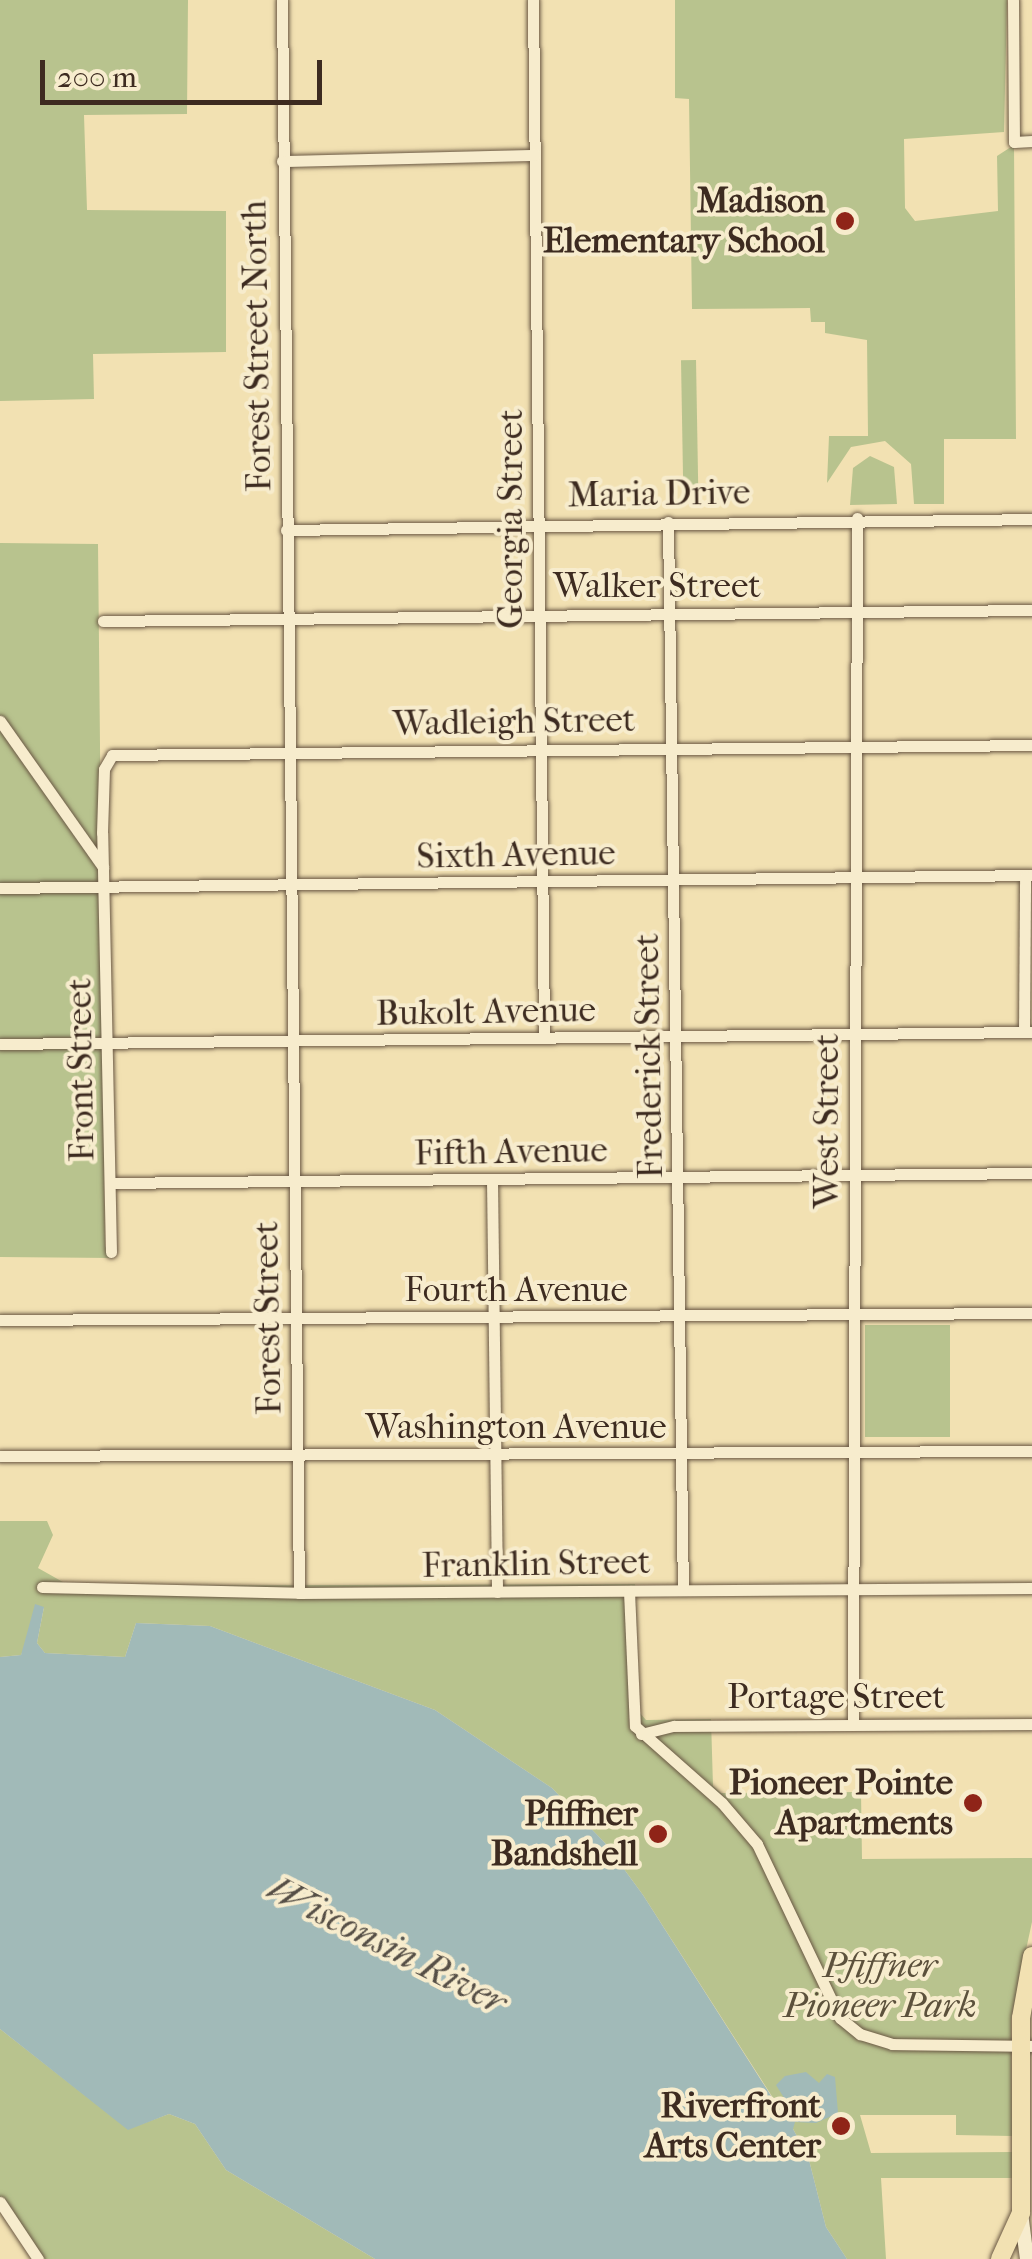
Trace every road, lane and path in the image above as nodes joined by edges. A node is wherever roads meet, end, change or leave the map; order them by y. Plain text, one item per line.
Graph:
1 (282, 0) edge
2 (533, 0) edge
3 (1013, 0) edge
4 (1032, 141) edge
5 (535, 155) junction
6 (282, 161) junction
7 (856, 518) junction
8 (1032, 519) edge
9 (668, 522) junction
10 (539, 524) junction
11 (286, 530) junction
12 (1032, 610) edge
13 (854, 611) junction
14 (669, 612) junction
15 (539, 614) junction
16 (286, 617) junction
17 (102, 621) dead end
18 (0, 721) edge
19 (1032, 745) edge
20 (856, 746) junction
21 (672, 748) junction
22 (541, 749) junction
23 (287, 753) junction
24 (103, 867) junction
25 (856, 876) junction
26 (1028, 876) edge
27 (673, 881) junction
28 (543, 882) junction
29 (289, 886) junction
30 (0, 888) edge
31 (103, 888) junction
32 (1028, 1032) edge
33 (855, 1033) junction
34 (544, 1038) junction
35 (677, 1038) junction
36 (107, 1042) junction
37 (292, 1042) junction
38 (0, 1044) edge
39 (1032, 1173) edge
40 (854, 1174) junction
41 (678, 1176) junction
42 (492, 1180) junction
43 (293, 1182) junction
44 (110, 1183) junction
45 (111, 1252) dead end
46 (1032, 1313) edge
47 (852, 1314) junction
48 (680, 1317) junction
49 (295, 1318) junction
50 (494, 1318) junction
51 (0, 1320) edge
52 (1032, 1451) edge
53 (852, 1453) junction
54 (496, 1454) junction
55 (682, 1454) junction
56 (0, 1456) edge
57 (297, 1456) junction
58 (42, 1588) dead end
59 (1032, 1588) edge
60 (629, 1590) junction
61 (683, 1590) junction
62 (852, 1590) junction
63 (497, 1592) junction
64 (299, 1593) junction
65 (853, 1724) junction
66 (1032, 1724) edge
67 (641, 1734) junction
68 (1032, 1956) edge
69 (1026, 2046) edge
70 (0, 2202) edge
71 (1021, 2213) junction
72 (38, 2259) edge
73 (1000, 2259) edge
74 (1027, 2259) edge

1 - 6 street
2 - 5 street, Georgia Street
3 - 4 street
5 - 6 street
5 - 10 street, Georgia Street
6 - 11 street, Forest Street North
7 - 8 street, Maria Drive
7 - 9 street, Maria Drive
7 - 13 street, West Street
9 - 10 street, Maria Drive
9 - 14 street, Frederick Street
10 - 11 street, Maria Drive
10 - 15 street, Georgia Street
11 - 16 street
12 - 13 street, Walker Street
13 - 14 street, Walker Street
13 - 20 street, West Street
14 - 15 street, Walker Street
14 - 21 street, Frederick Street
15 - 16 street, Walker Street
15 - 22 street, Georgia Street
16 - 17 street, Walker Street
16 - 23 street
18 - 24 street
19 - 20 street, Wadleigh Street
20 - 21 street, Wadleigh Street
20 - 25 street, West Street
21 - 22 street, Wadleigh Street
21 - 27 street, Frederick Street
22 - 23 street, Wadleigh Street
22 - 28 street, Georgia Street
23 - 24 street, Wadleigh Street
23 - 29 street
24 - 31 street, Front Street
25 - 26 street, Sixth Avenue
25 - 27 street, Sixth Avenue
25 - 33 street, West Street
26 - 32 street
27 - 28 street, Sixth Avenue
27 - 35 street, Frederick Street
28 - 29 street, Sixth Avenue
28 - 34 street, Georgia Street
29 - 31 street, Sixth Avenue
29 - 37 street
30 - 31 street, Sixth Avenue
31 - 36 street, Front Street
32 - 33 street, Bukolt Avenue
33 - 35 street, Bukolt Avenue
33 - 40 street, West Street
34 - 35 street, Bukolt Avenue
34 - 37 street, Bukolt Avenue
35 - 41 street, Frederick Street
36 - 37 street, Bukolt Avenue
36 - 38 street, Bukolt Avenue
36 - 44 street, Front Street
37 - 43 street, Forest Street
39 - 40 street, Fifth Avenue
40 - 41 street, Fifth Avenue
40 - 47 street, West Street
41 - 42 street, Fifth Avenue
41 - 48 street, Frederick Street
42 - 43 street, Fifth Avenue
42 - 50 street
43 - 44 street, Fifth Avenue
43 - 49 street, Forest Street
44 - 45 street, Front Street
46 - 47 street, Fourth Avenue
47 - 48 street, Fourth Avenue
47 - 53 street, West Street
48 - 50 street, Fourth Avenue
48 - 55 street, Frederick Street
49 - 50 street, Fourth Avenue
49 - 51 street, Fourth Avenue
49 - 57 street, Forest Street
50 - 54 street
52 - 53 street, Washington Avenue
53 - 55 street, Washington Avenue
53 - 62 street, West Street
54 - 55 street, Washington Avenue
54 - 57 street, Washington Avenue
54 - 63 street
55 - 61 street, Frederick Street
56 - 57 street, Washington Avenue
57 - 64 street, Forest Street
58 - 64 street, Franklin Street
59 - 62 street, Franklin Street
60 - 61 street, Franklin Street
60 - 63 street, Franklin Street
60 - 67 street
61 - 62 street, Franklin Street
62 - 65 street, West Street
63 - 64 street, Franklin Street
65 - 66 street, Portage Street
65 - 67 street, Portage Street
67 - 69 street
68 - 69 main road
69 - 71 main road
70 - 72 street
71 - 73 main road
71 - 74 street

